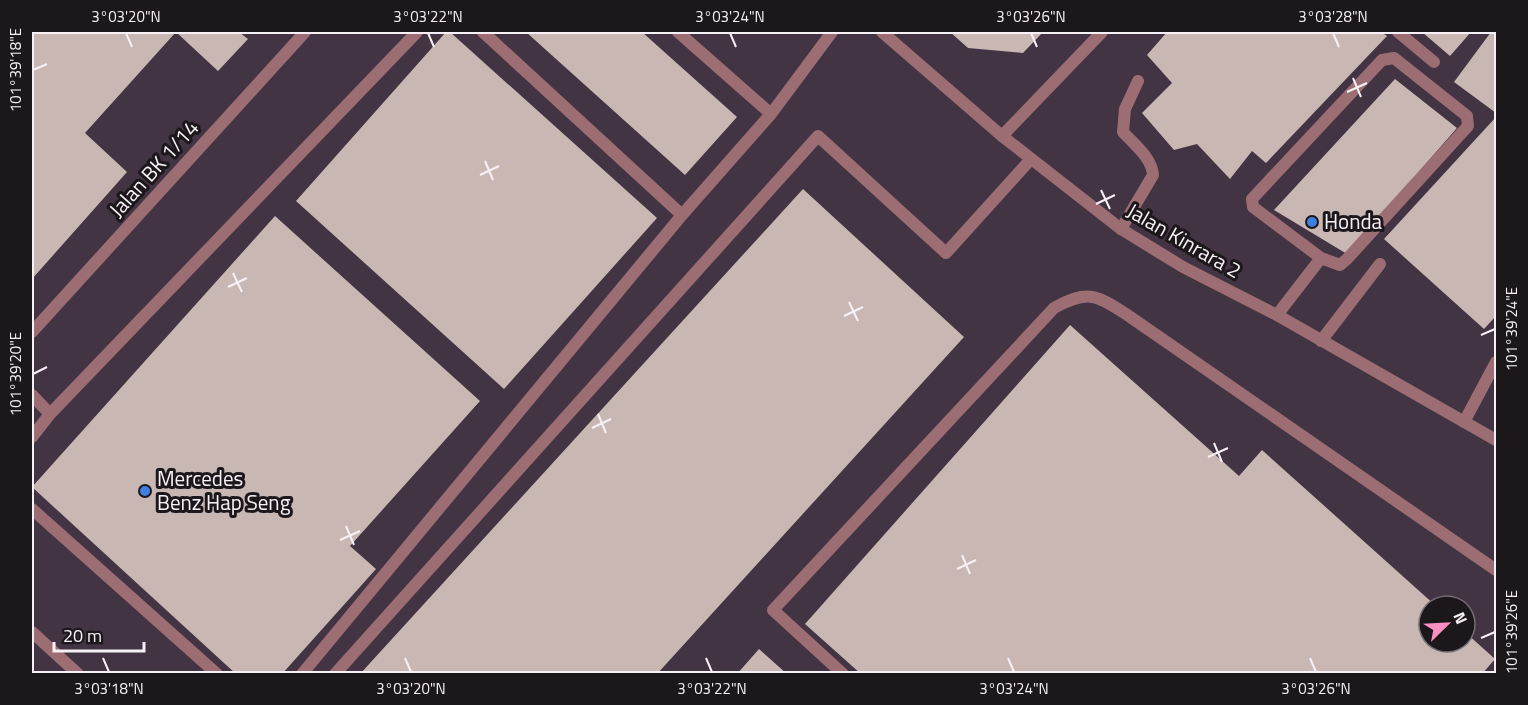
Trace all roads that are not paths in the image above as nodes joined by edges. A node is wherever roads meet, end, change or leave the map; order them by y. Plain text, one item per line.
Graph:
1 (417, 32) edge
2 (483, 32) edge
3 (678, 32) edge
4 (832, 32) edge
5 (882, 32) edge
6 (1102, 32) edge
7 (1398, 32) edge
8 (300, 33) edge
9 (1434, 62) dead end
10 (1138, 81) dead end
11 (771, 114) junction
12 (1002, 136) junction
13 (1031, 159) junction
14 (682, 215) junction
15 (1121, 229) junction
16 (1321, 258) junction
17 (1380, 264) dead end
18 (1277, 315) junction
19 (32, 332) edge
20 (1321, 341) junction
21 (1496, 362) edge
22 (32, 395) edge
23 (50, 414) junction
24 (1464, 422) junction
25 (32, 437) edge
26 (1497, 440) edge
27 (32, 509) edge
28 (1497, 570) edge
29 (32, 632) edge
30 (78, 674) edge
31 (217, 674) edge
32 (302, 674) edge
33 (335, 674) edge
34 (843, 674) edge

1 - 23 street
2 - 14 street
3 - 11 street
4 - 11 street
5 - 12 street, Jalan Kinrara 2
6 - 12 street
7 - 9 street
8 - 19 street, Jalan BK 1/14
10 - 15 street
11 - 14 street
12 - 13 street, Jalan Kinrara 2
13 - 15 street, Jalan Kinrara 2
13 - 33 street
14 - 32 street
15 - 18 street, Jalan Kinrara 2
16 - 16 street
16 - 18 street
17 - 20 street
18 - 20 street, Jalan Kinrara 2
20 - 24 street, Jalan Kinrara 2
21 - 24 street
22 - 23 street
23 - 25 street
24 - 26 street, Jalan Kinrara 2
27 - 31 street
28 - 34 street
29 - 30 street

